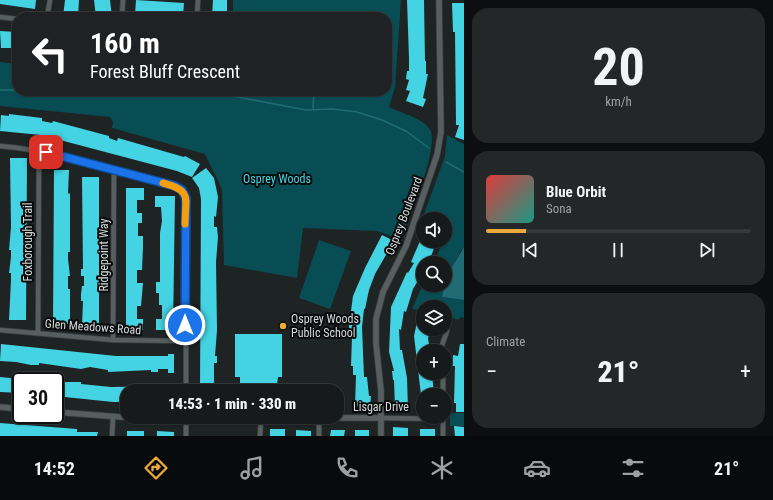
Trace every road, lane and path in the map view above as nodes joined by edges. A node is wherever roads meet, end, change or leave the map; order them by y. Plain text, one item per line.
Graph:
1 (50, 0) edge
2 (123, 0) edge
3 (198, 0) edge
4 (439, 0) edge
5 (48, 12) edge
6 (122, 12) edge
7 (197, 12) edge
8 (0, 17) edge
9 (12, 18) edge
10 (0, 146) edge
11 (39, 151) junction
12 (114, 171) junction
13 (0, 330) edge
14 (38, 333) junction
15 (113, 340) junction
16 (185, 341) junction
17 (186, 384) edge
18 (0, 407) edge
19 (12, 408) edge
20 (64, 413) edge
21 (113, 417) junction
22 (120, 417) edge
23 (344, 418) edge
24 (381, 418) junction
25 (416, 418) edge
26 (186, 424) edge
27 (261, 424) edge
28 (319, 424) edge
29 (443, 424) edge
30 (112, 436) edge
31 (186, 436) edge
32 (260, 436) edge
33 (319, 436) edge
34 (381, 436) edge
35 (443, 436) edge

1 - 5 street
2 - 6 street
3 - 7 street
4 - 24 street, Osprey Boulevard
8 - 9 street
10 - 11 street
11 - 12 street
11 - 14 street, Foxborough Trail
12 - 15 street, Ridgepoint Way
12 - 16 street
13 - 14 street, Glen Meadows Road
14 - 15 street, Glen Meadows Road
15 - 16 street, Glen Meadows Road
16 - 17 street
18 - 19 street
20 - 21 street, Lisgar Drive
21 - 22 street, Lisgar Drive
21 - 30 street
23 - 24 street, Lisgar Drive
24 - 25 street, Lisgar Drive
24 - 34 street, Osprey Boulevard
26 - 31 street
27 - 32 street
28 - 33 street
29 - 35 street

